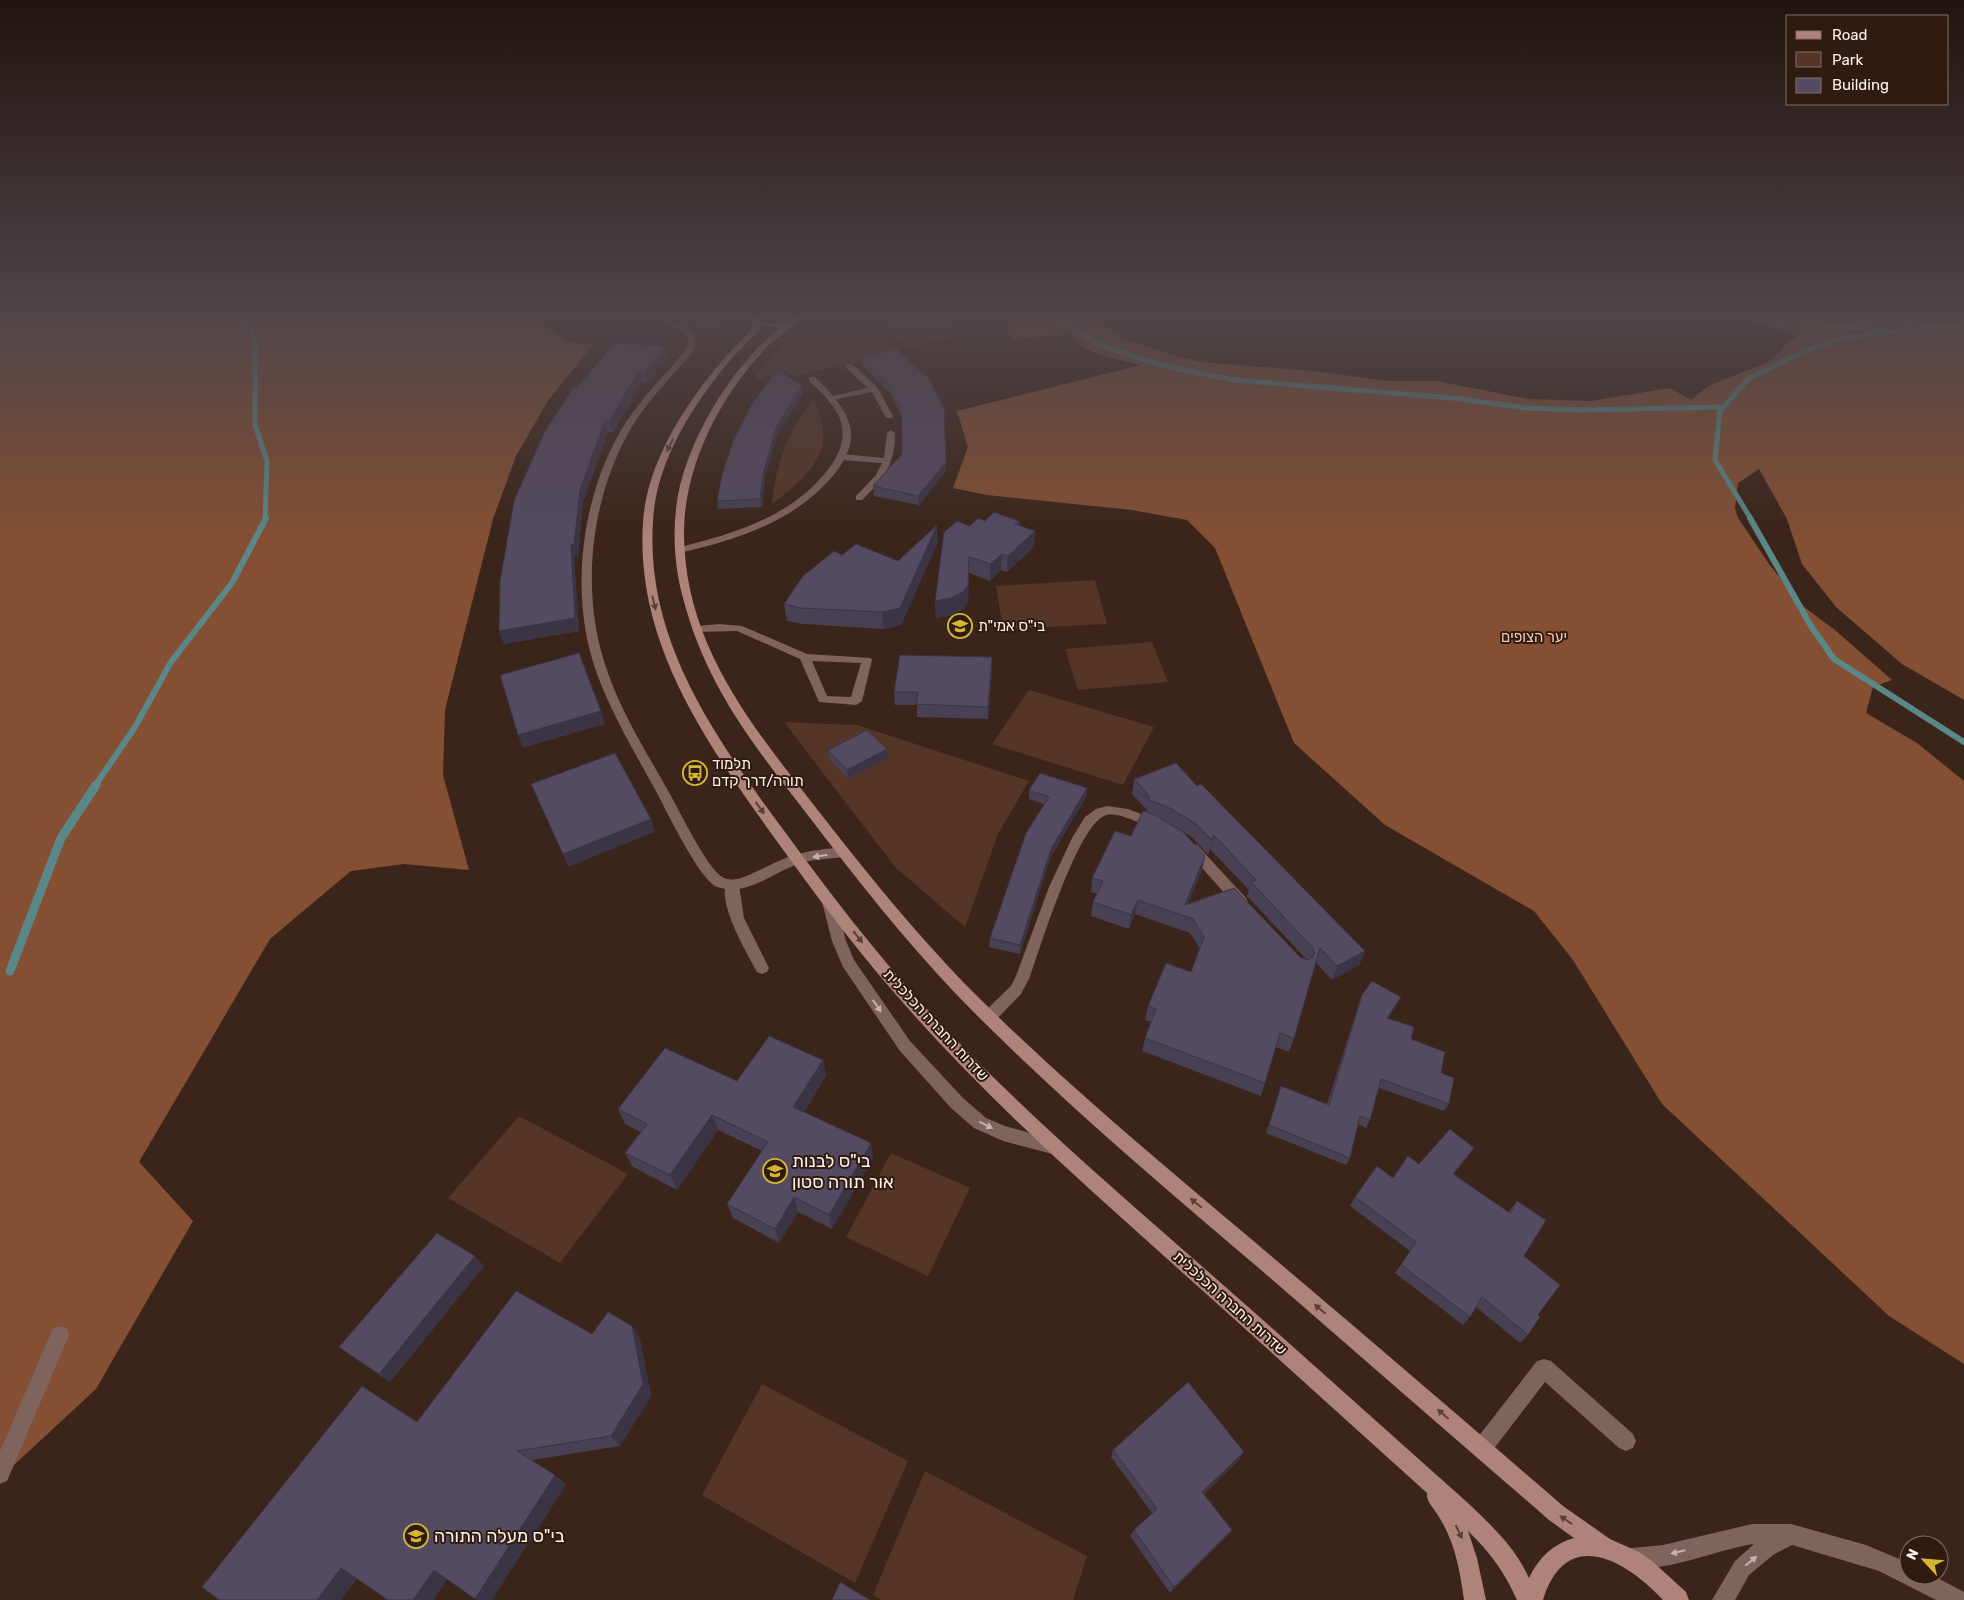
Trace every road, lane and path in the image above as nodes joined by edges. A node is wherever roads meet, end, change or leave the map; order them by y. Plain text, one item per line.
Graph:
1 (874, 389) edge
2 (656, 390) edge
3 (704, 390) edge
4 (732, 390) edge
5 (822, 390) edge
6 (871, 390) edge
7 (831, 399) junction
8 (889, 416) dead end
9 (891, 433) dead end
10 (841, 457) junction
11 (889, 461) junction
12 (860, 498) dead end
13 (680, 550) junction
14 (698, 629) junction
15 (806, 657) junction
16 (1165, 829) edge
17 (1179, 837) edge
18 (843, 852) junction
19 (797, 859) junction
20 (732, 885) junction
21 (828, 899) junction
22 (1254, 915) edge
23 (762, 968) dead end
24 (989, 1016) junction
25 (1056, 1147) junction
26 (60, 1335) dead end
27 (1626, 1441) dead end
28 (1482, 1448) junction
29 (1410, 1464) junction
30 (0, 1474) edge
31 (1791, 1534) junction
32 (1606, 1549) junction
33 (1631, 1558) junction
34 (1899, 1568) edge
35 (1930, 1585) edge
36 (1475, 1600) edge
37 (1528, 1600) edge
38 (1532, 1600) edge
39 (1678, 1600) edge
40 (1723, 1600) edge
41 (1957, 1600) edge

1 - 8 street
2 - 20 street
3 -> 19 main road, שדרות החברה הכלכלית
4 - 13 main road
5 - 7 street
6 - 7 street
7 - 10 street
9 - 11 street
10 - 11 street
10 - 13 street
11 - 12 street
13 - 14 main road
14 - 15 street
14 - 18 main road
15 - 15 street
16 - 24 street
17 - 22 street
18 -> 19 street
18 - 24 main road
19 - 20 street
19 - 21 main road, שדרות החברה הכלכלית
20 - 23 street
21 -> 25 main road, שדרות החברה הכלכלית
21 -> 25 street
28 -> 24 main road
25 - 29 main road, שדרות החברה הכלכלית
26 - 30 street
27 - 28 street
32 -> 28 main road
29 -> 36 main road
29 - 37 main road, שדרות החברה הכלכלית
31 -> 33 street
31 - 34 street
40 -> 31 street
32 - 33 main road
32 - 38 main road
33 - 39 main road
35 - 41 street

